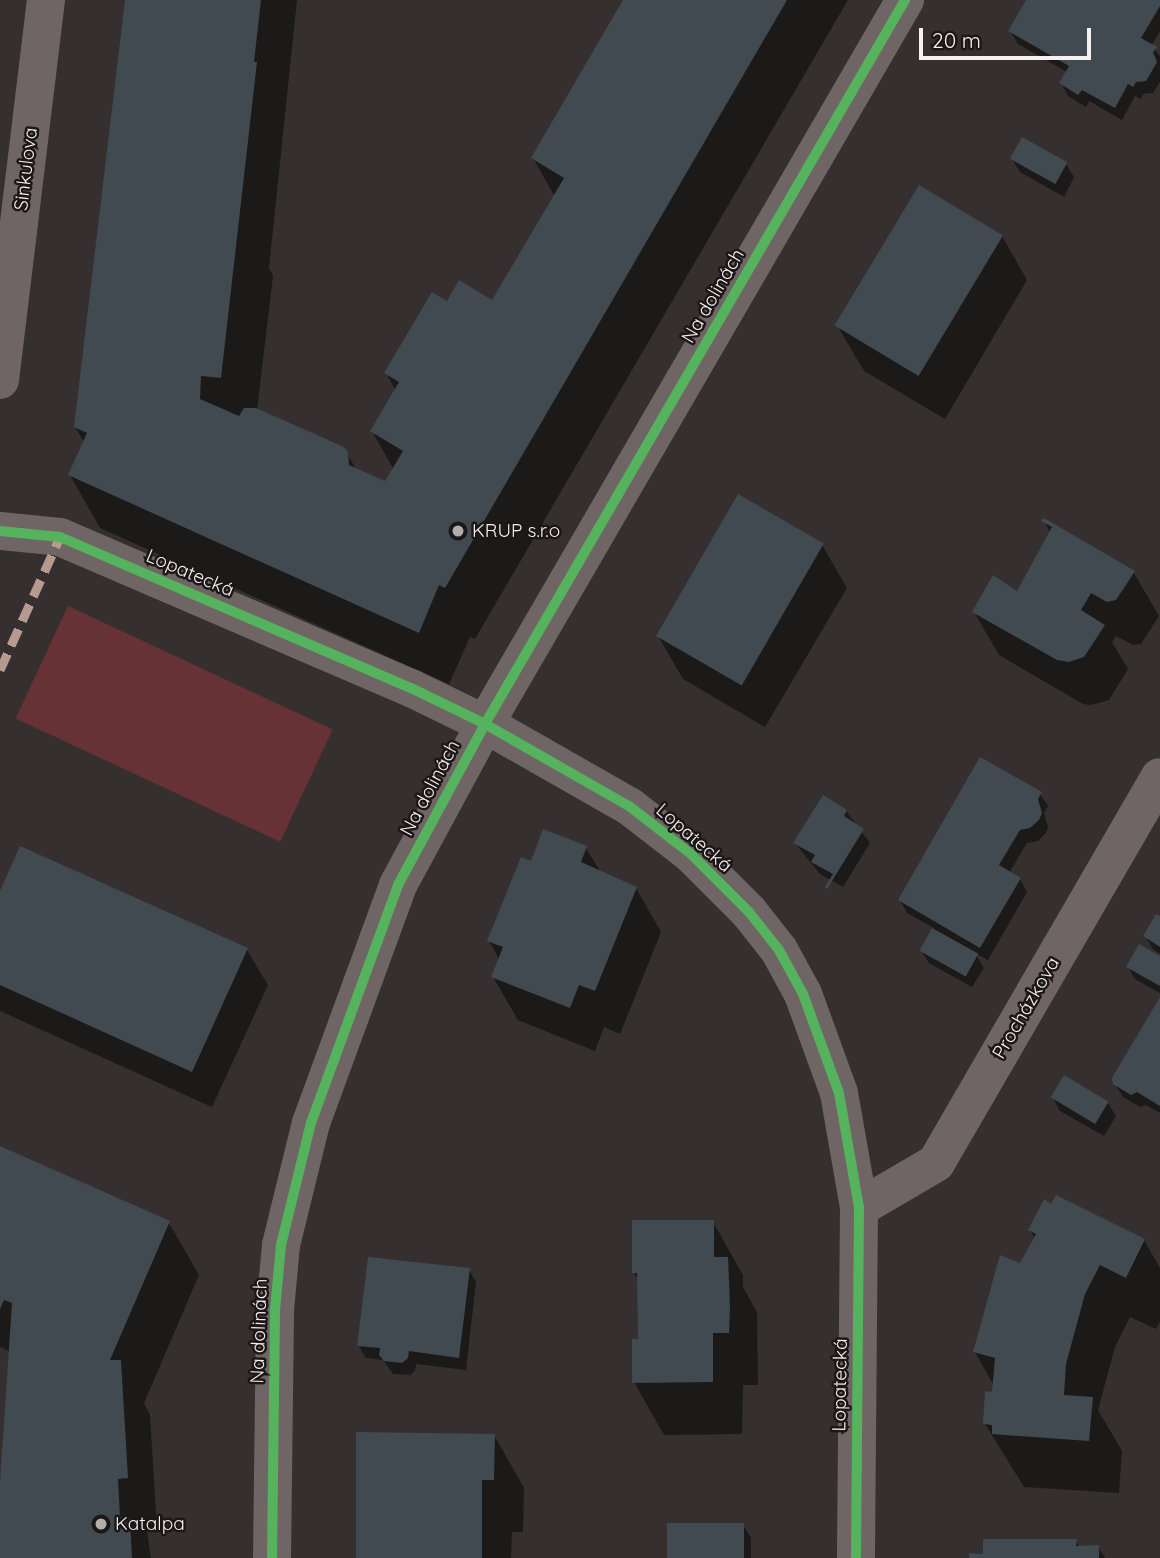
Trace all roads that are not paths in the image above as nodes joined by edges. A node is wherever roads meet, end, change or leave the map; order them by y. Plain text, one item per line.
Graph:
1 (46, 0) edge
2 (905, 0) edge
3 (0, 380) edge
4 (0, 531) edge
5 (485, 724) junction
6 (1160, 776) edge
7 (859, 1208) junction
8 (272, 1558) edge
9 (856, 1558) edge

1 - 3 street, Sinkulova
2 - 5 street, Na dolinách
4 - 5 street, Lopatecká
5 - 7 street, Lopatecká
5 - 8 street, Na dolinách
6 - 7 street, Procházkova
7 - 9 street, Lopatecká

